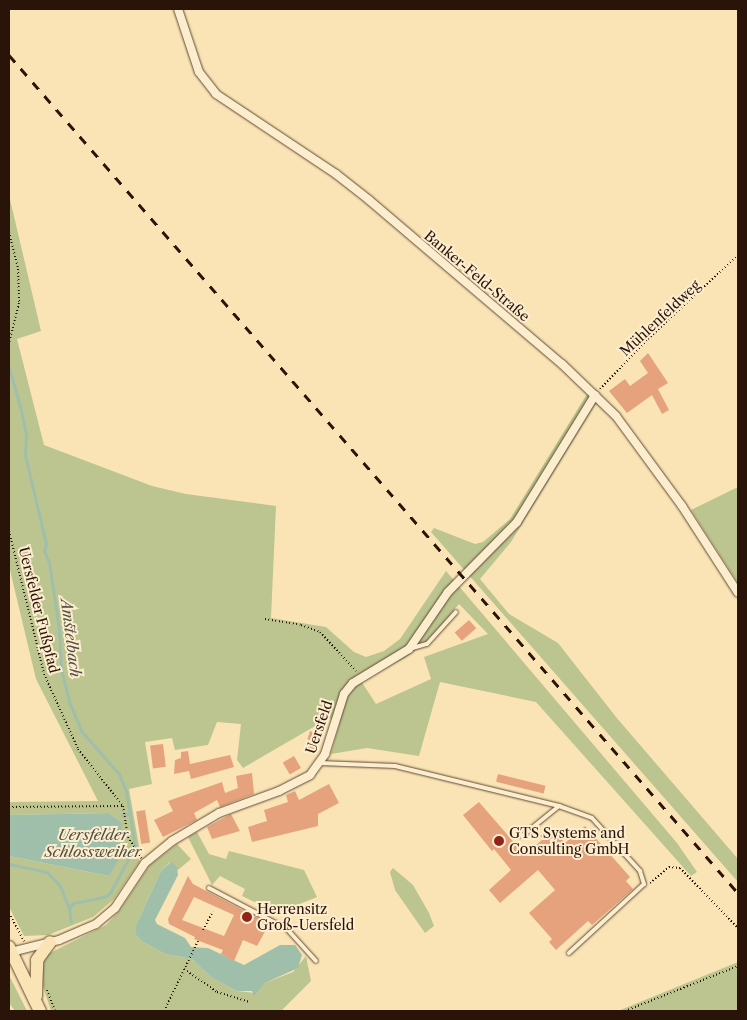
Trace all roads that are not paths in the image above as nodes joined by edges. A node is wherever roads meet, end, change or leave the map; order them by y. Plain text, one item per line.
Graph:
1 (178, 9) edge
2 (595, 395) junction
3 (738, 593) edge
4 (456, 612) dead end
5 (409, 649) junction
6 (320, 763) junction
7 (559, 806) junction
8 (522, 836) dead end
9 (210, 888) dead end
10 (50, 942) junction
11 (10, 950) edge
12 (569, 953) dead end
13 (316, 961) dead end
14 (38, 1007) edge

1 - 2 street, Banker-Feld-Straße
2 - 3 street, Banker-Feld-Straße
2 - 5 street, Uersfeld
4 - 5 lane
5 - 6 street, Uersfeld
6 - 7 lane
6 - 10 street, Uersfeld
7 - 8 lane
7 - 12 lane
9 - 13 lane
10 - 11 street, Uersfeld
10 - 14 main road
11 - 14 main road

